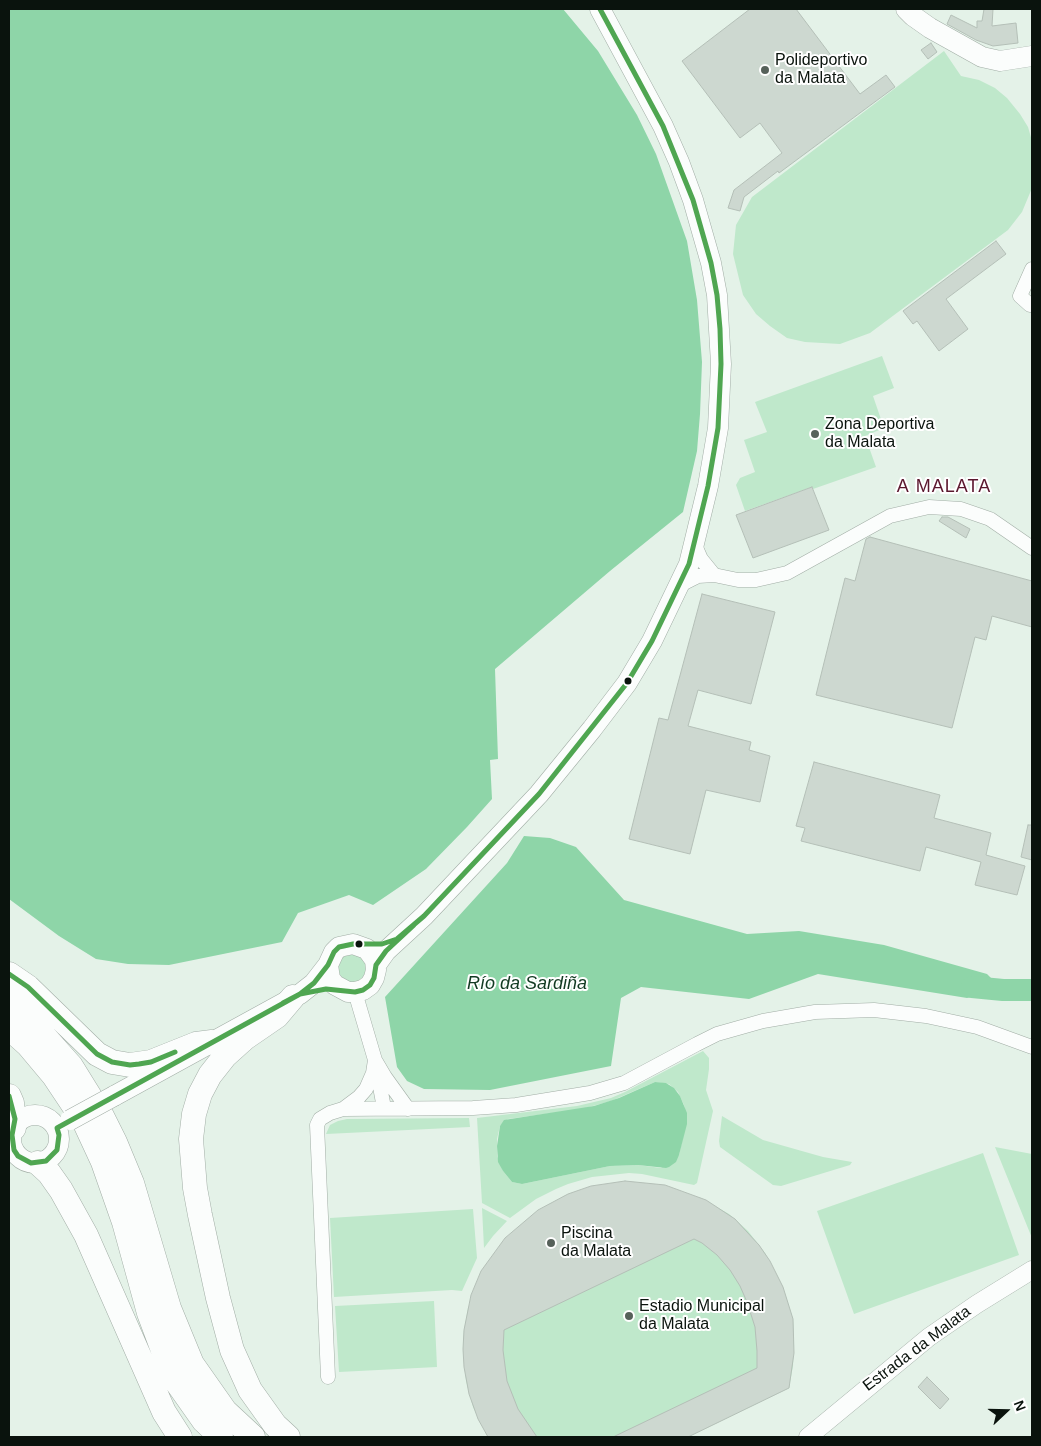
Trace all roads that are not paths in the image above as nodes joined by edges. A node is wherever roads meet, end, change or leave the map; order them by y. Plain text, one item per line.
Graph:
1 (600, 9) edge
2 (906, 9) edge
3 (1032, 56) edge
4 (1032, 269) edge
5 (1030, 305) dead end
6 (694, 543) junction
7 (1032, 548) edge
8 (714, 575) junction
9 (678, 587) junction
10 (397, 939) junction
11 (360, 945) junction
12 (328, 964) junction
13 (376, 965) junction
14 (9, 974) edge
15 (348, 991) junction
16 (296, 996) junction
17 (9, 1000) edge
18 (9, 1028) edge
19 (212, 1042) junction
20 (1032, 1047) edge
21 (375, 1060) junction
22 (9, 1096) edge
23 (384, 1108) junction
24 (343, 1109) junction
25 (408, 1109) junction
26 (63, 1124) junction
27 (14, 1128) junction
28 (38, 1163) junction
29 (1032, 1270) edge
30 (328, 1377) dead end
31 (180, 1437) edge
32 (221, 1437) edge
33 (253, 1437) edge
34 (288, 1437) edge
35 (808, 1437) edge

1 - 6 main road
2 - 3 main road
4 - 5 street
6 - 8 street
6 - 9 main road
7 - 8 street
8 - 9 street
9 - 10 main road
10 - 11 main road
10 - 13 main road
11 - 12 main road
11 - 13 main road
12 - 15 main road
12 - 16 main road
13 - 15 main road
14 - 19 highway
15 - 16 main road
15 - 21 street
16 - 19 main road
16 - 34 highway
17 - 33 highway
18 - 32 highway
19 - 26 main road, bridge
20 - 25 street
21 - 23 street
21 - 24 street
21 - 25 street
22 - 27 highway
23 - 24 street
23 - 25 street
24 - 30 street
26 - 27 main road
26 - 28 main road
27 - 28 main road
28 - 31 highway
29 - 35 street, Estrada da Malata

